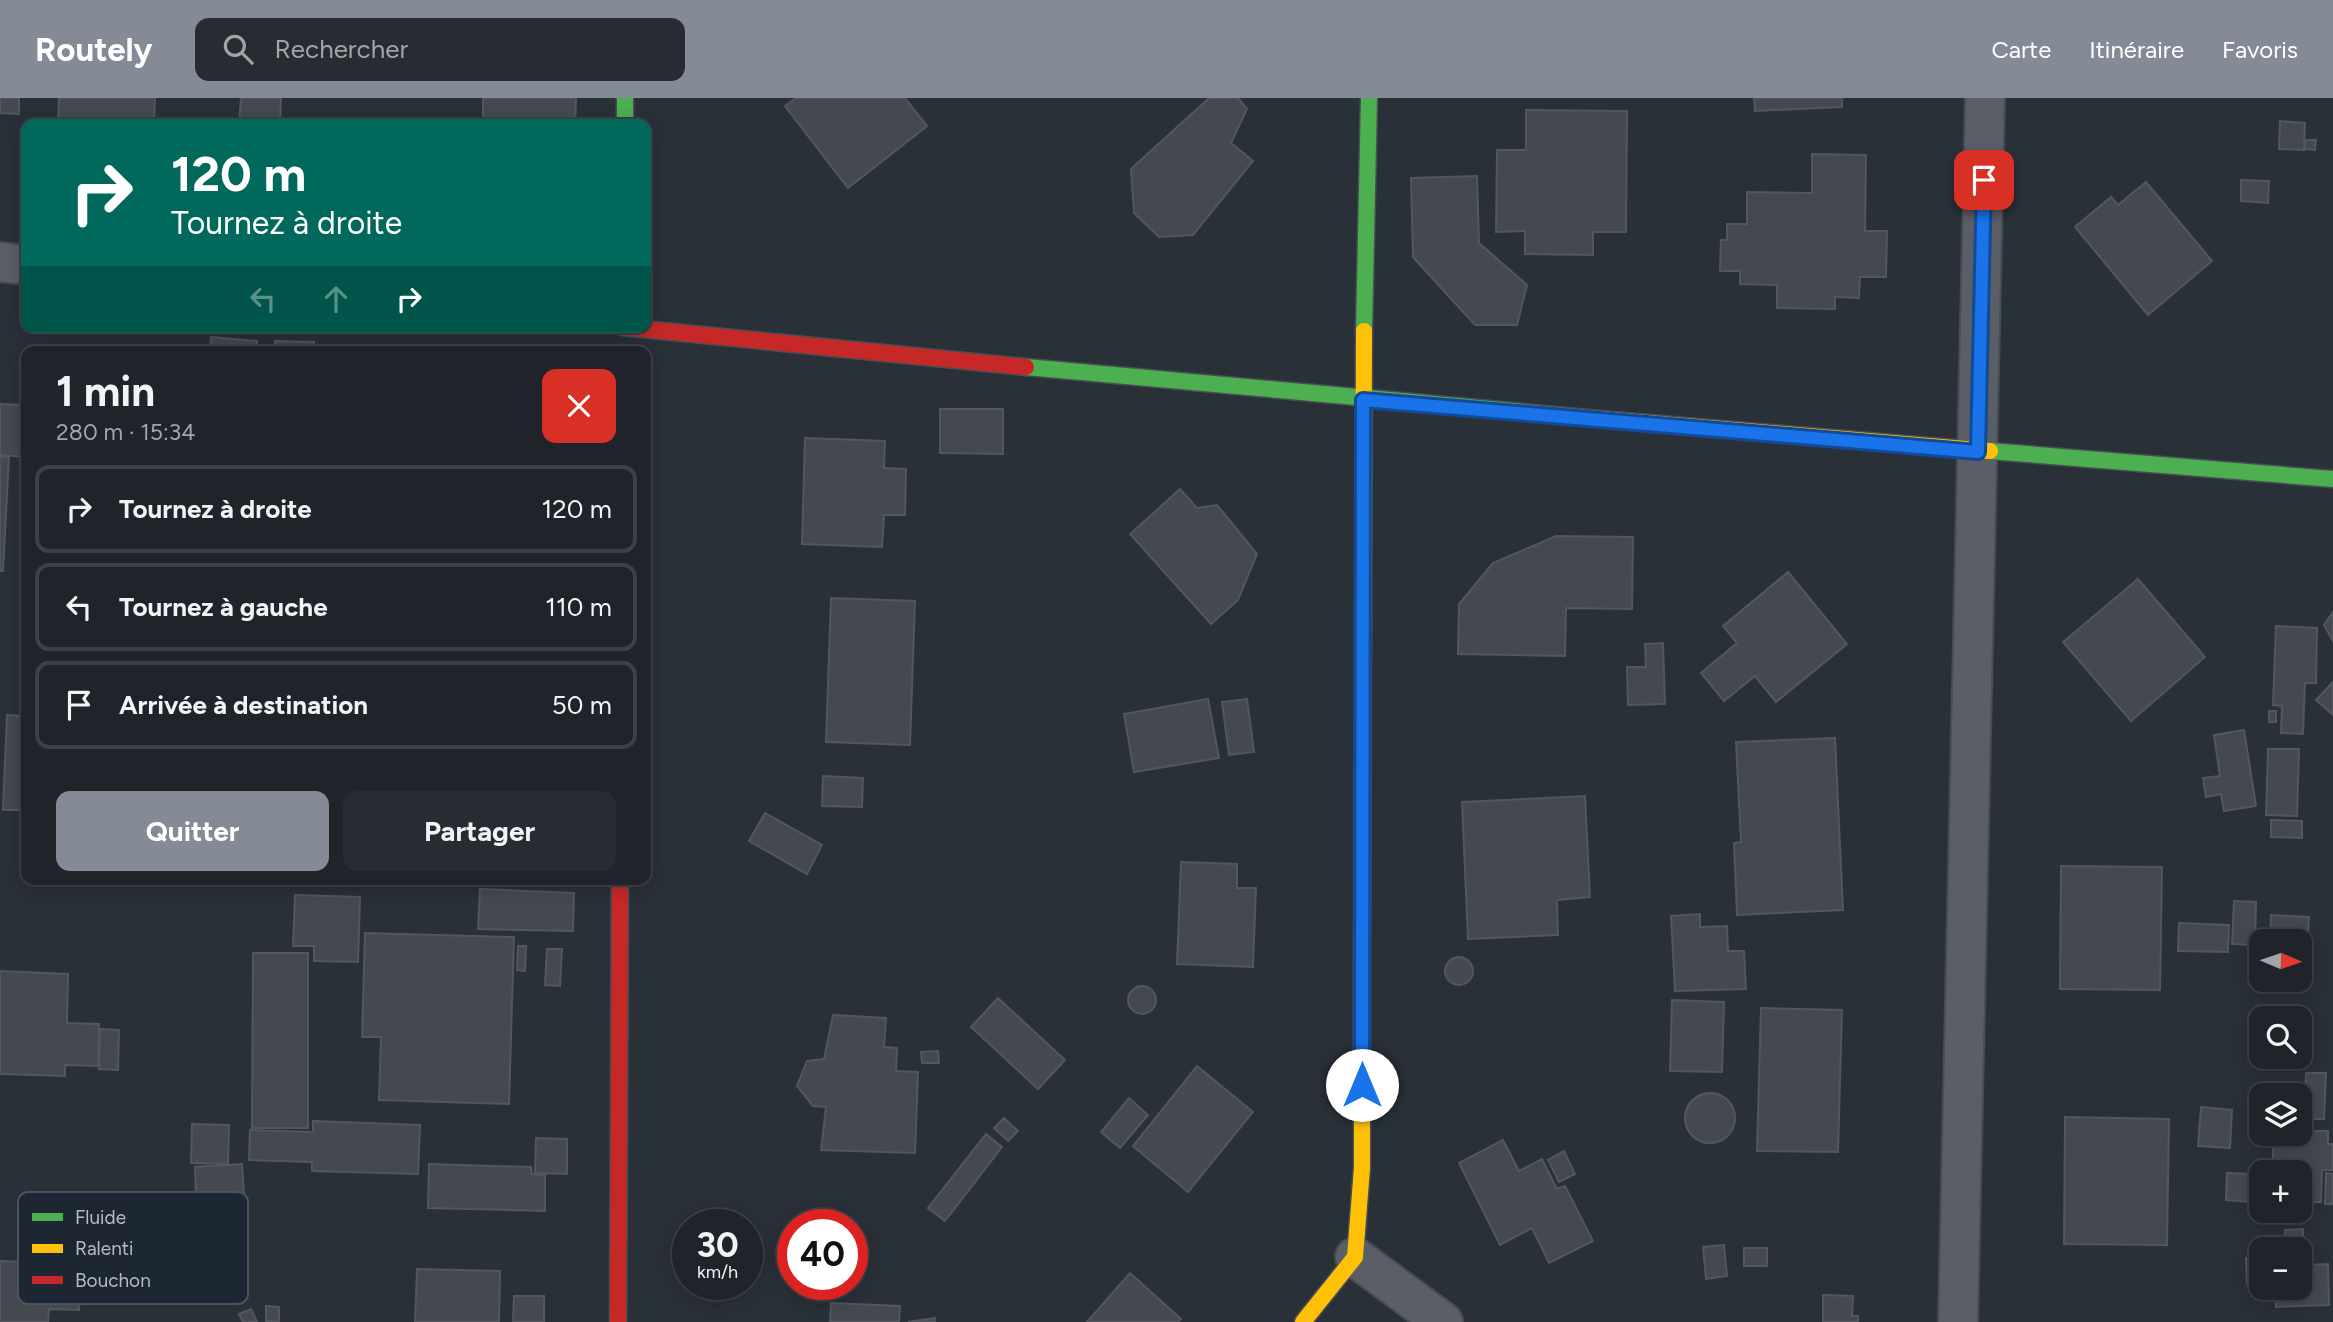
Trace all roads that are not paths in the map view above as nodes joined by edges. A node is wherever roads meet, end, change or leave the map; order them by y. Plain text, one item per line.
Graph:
1 (625, 98) edge
2 (1369, 98) edge
3 (1985, 98) edge
4 (625, 119) edge
5 (0, 262) edge
6 (21, 264) edge
7 (651, 333) edge
8 (1363, 400) junction
9 (1978, 452) junction
10 (2333, 479) edge
11 (620, 885) edge
12 (1355, 1256) junction
13 (618, 1322) edge
14 (1303, 1322) edge
15 (1443, 1322) edge
16 (1958, 1322) edge

1 - 4 street
2 - 8 street
3 - 9 street
5 - 6 street
7 - 8 street
8 - 9 street
8 - 12 street
9 - 10 street
9 - 16 street
11 - 13 street
12 - 14 street
12 - 15 street

